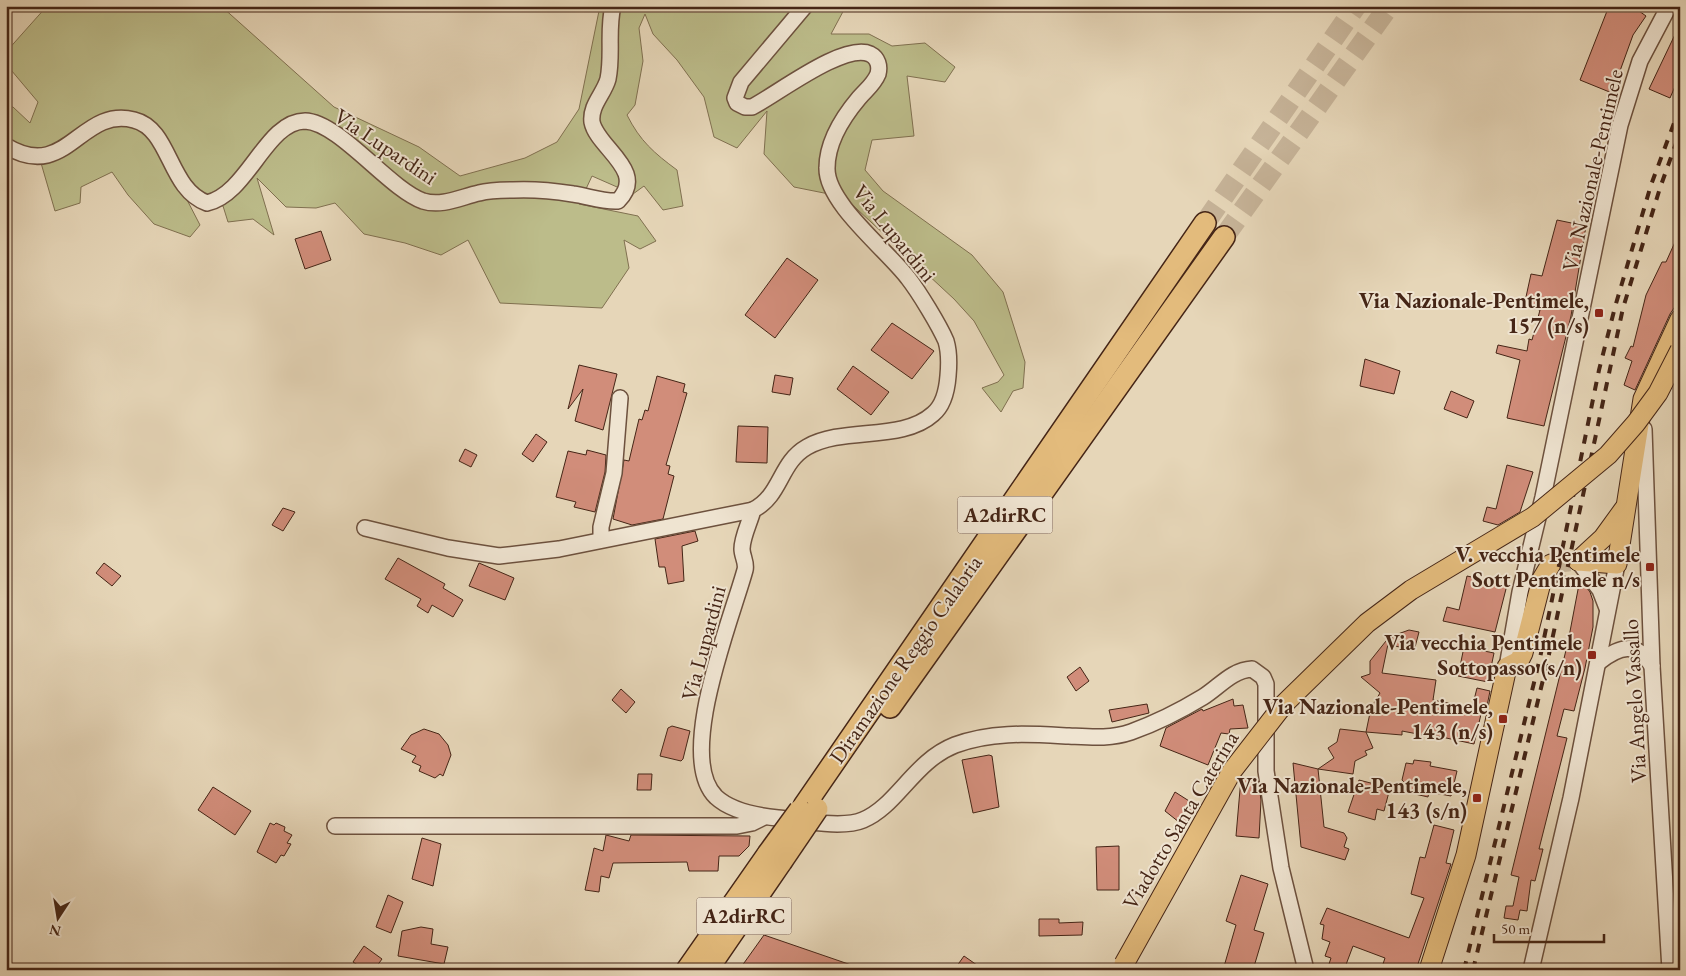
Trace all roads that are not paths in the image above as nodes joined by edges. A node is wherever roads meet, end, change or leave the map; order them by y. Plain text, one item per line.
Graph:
1 (613, 6) edge
2 (805, 6) edge
3 (1669, 6) edge
4 (6, 146) edge
5 (1205, 224) tunnel mouth
6 (1224, 237) tunnel mouth
7 (1680, 319) edge
8 (1680, 350) edge
9 (620, 398) dead end
10 (1643, 399) junction
11 (1627, 504) junction
12 (753, 510) junction
13 (365, 528) dead end
14 (602, 539) junction
15 (1593, 548) junction
16 (1618, 555) junction
17 (1578, 561) junction
18 (1551, 564) dead end
19 (1608, 609) junction
20 (1599, 662) junction
21 (1652, 666) junction
22 (1507, 667) junction
23 (810, 808) junction
24 (764, 817) junction
25 (335, 826) dead end
26 (775, 858) junction
27 (706, 940) junction
28 (1123, 967) edge
29 (680, 970) edge
30 (687, 970) edge
31 (707, 970) edge
32 (1306, 970) edge
33 (1429, 970) edge
34 (1531, 970) edge
35 (1670, 970) edge

1 - 4 street, Via Lupardini
2 - 12 street, Via Lupardini
3 - 22 street, Via Nazionale-Pentimele
5 - 23 highway, Diramazione Reggio Calabria / A2dirRC
6 - 23 highway, Diramazione Reggio Calabria / A2dirRC
7 - 10 main road
8 - 28 main road, Viadotto Santa Caterina, bridge
9 - 14 street
10 - 11 main road
10 - 21 street, Via Angelo Vassallo
11 - 15 main road
11 - 16 main road
12 - 14 street
12 - 24 street, Via Lupardini
13 - 14 street
15 - 16 street
15 - 17 main road
16 - 17 main road
16 - 19 street
17 - 19 street
18 - 22 main road
19 - 20 street
20 - 21 street
20 - 34 street
21 - 35 street, Via Angelo Vassallo
22 - 33 main road
23 - 26 highway, Diramazione Reggio Calabria / A2dirRC, bridge
24 - 25 street
24 - 32 street, Via Lupardini
26 - 27 highway, Diramazione Reggio Calabria
26 - 31 highway, Diramazione Reggio Calabria / A2dirRC
27 - 29 highway
27 - 30 highway, Diramazione Reggio Calabria / A2dirRC

